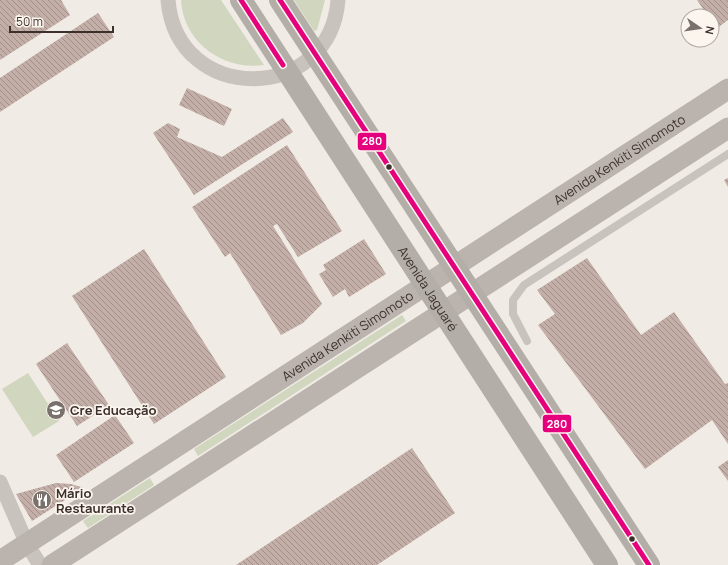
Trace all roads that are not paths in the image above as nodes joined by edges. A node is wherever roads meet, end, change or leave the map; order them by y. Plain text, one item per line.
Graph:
1 (168, 0) edge
2 (241, 0) edge
3 (280, 0) edge
4 (338, 0) edge
5 (314, 53) junction
6 (288, 72) junction
7 (728, 89) edge
8 (728, 128) edge
9 (728, 154) edge
10 (454, 267) junction
11 (426, 286) junction
12 (471, 294) junction
13 (442, 312) junction
14 (528, 341) dead end
15 (167, 453) junction
16 (184, 479) junction
17 (0, 482) edge
18 (27, 544) junction
19 (0, 561) edge
20 (40, 565) edge
21 (52, 565) edge
22 (607, 565) edge
23 (649, 565) edge

1 - 6 street
2 - 6 highway, Avenida Jaguaré
3 - 5 highway
4 - 5 street
5 - 6 street
5 - 10 highway
6 - 11 highway, Avenida Jaguaré
7 - 10 main road, Avenida Kenkiti Simomoto
8 - 12 main road
9 - 14 lane
10 - 11 main road, Avenida Kenkiti Simomoto
10 - 12 highway
11 - 13 highway, Avenida Jaguaré
11 - 15 main road, Avenida Kenkiti Simomoto
12 - 13 main road
12 - 23 highway
13 - 16 main road
13 - 22 highway, Avenida Jaguaré
15 - 16 main road
15 - 18 main road, Avenida Kenkiti Simomoto
16 - 21 main road
17 - 18 street
18 - 19 main road, Avenida Kenkiti Simomoto
18 - 20 street

